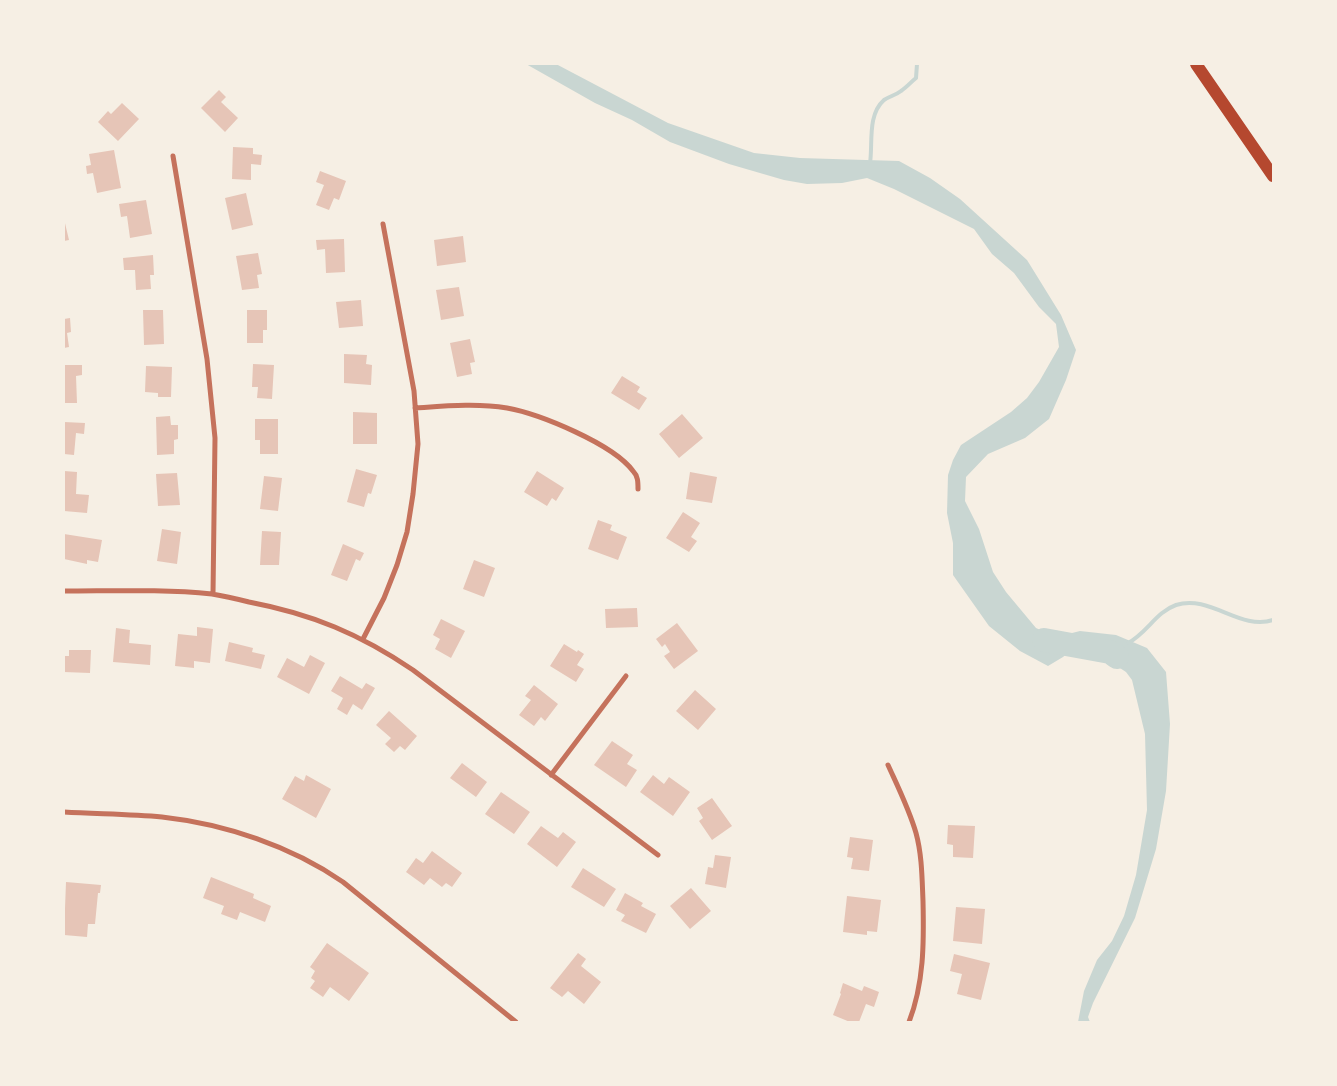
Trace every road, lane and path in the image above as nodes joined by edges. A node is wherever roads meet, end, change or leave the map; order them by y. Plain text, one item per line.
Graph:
1 (1196, 64) edge
2 (173, 156) dead end
3 (1273, 176) edge
4 (384, 224) dead end
5 (415, 408) junction
6 (638, 489) dead end
7 (64, 591) edge
8 (213, 594) junction
9 (362, 639) junction
10 (626, 676) dead end
11 (888, 765) dead end
12 (551, 775) junction
13 (64, 812) edge
14 (658, 855) dead end
15 (516, 1022) edge
16 (909, 1022) edge

1 - 3 highway
2 - 8 street
4 - 5 street
5 - 6 street
5 - 9 street
7 - 8 street
8 - 9 street
9 - 12 street
10 - 12 street
11 - 16 street
12 - 14 street
13 - 15 street

